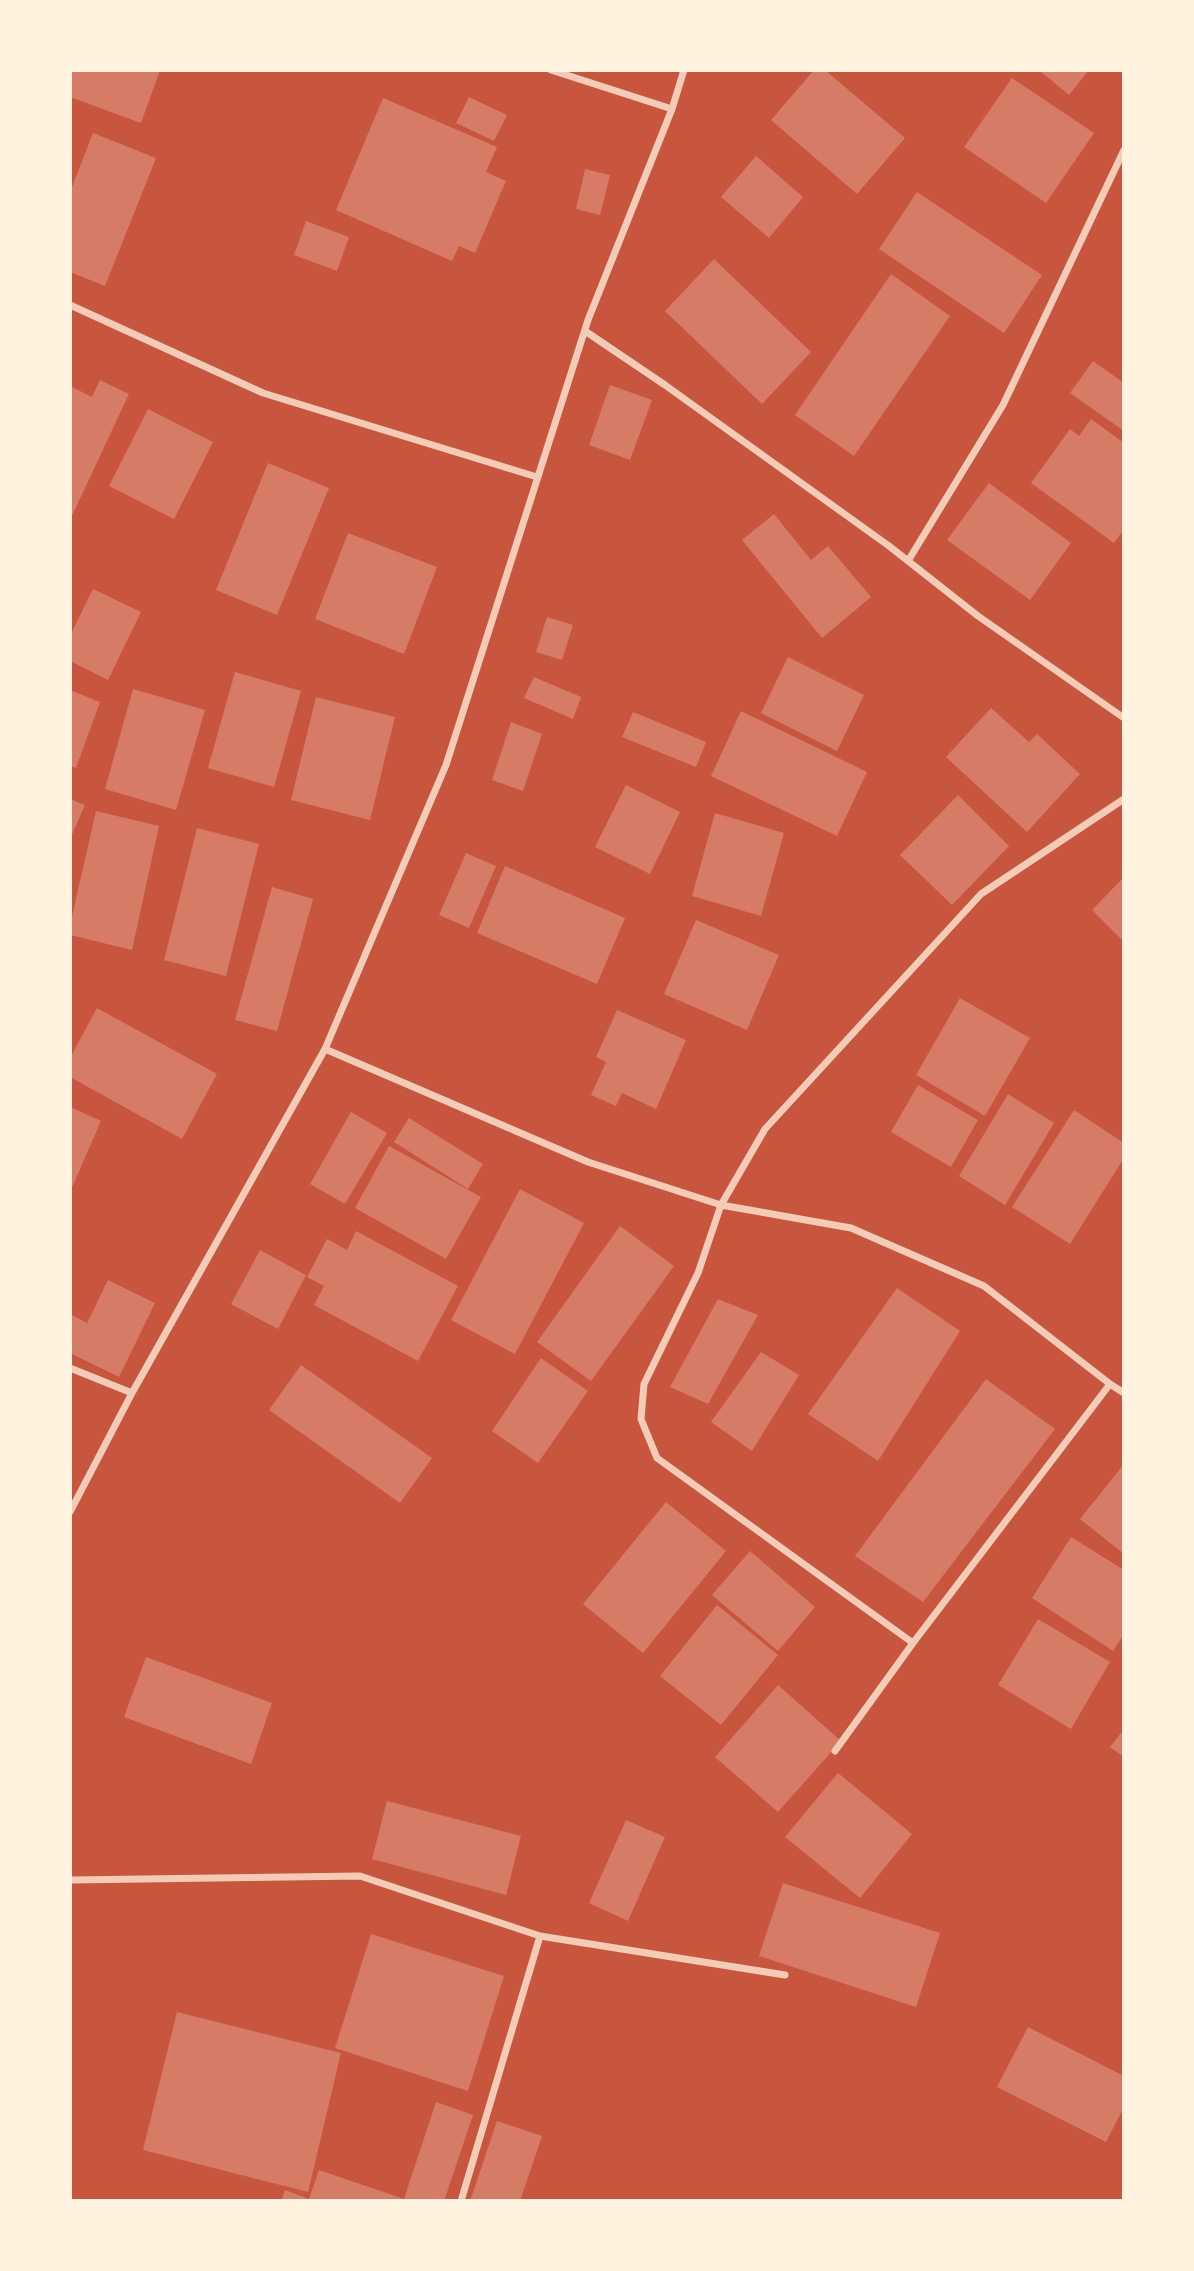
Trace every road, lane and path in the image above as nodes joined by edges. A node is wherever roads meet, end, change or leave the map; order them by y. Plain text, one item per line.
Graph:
1 (551, 70) edge
2 (684, 70) edge
3 (672, 109) junction
4 (1124, 150) edge
5 (70, 305) edge
6 (585, 331) junction
7 (537, 477) junction
8 (908, 561) junction
9 (1124, 718) edge
10 (1124, 799) edge
11 (325, 1049) junction
12 (721, 1205) junction
13 (70, 1368) edge
14 (1110, 1384) junction
15 (132, 1393) junction
16 (1124, 1393) edge
17 (70, 1512) edge
18 (913, 1643) junction
19 (835, 1751) dead end
20 (70, 1880) edge
21 (540, 1936) junction
22 (785, 1975) dead end
23 (461, 2201) edge

1 - 3 street
2 - 3 street
3 - 6 street
4 - 8 street
5 - 7 street
6 - 7 street
6 - 8 street
7 - 11 street
8 - 9 street
10 - 12 street
11 - 12 street
11 - 15 street
12 - 14 street
12 - 18 street
13 - 15 street
14 - 16 street
14 - 18 street
15 - 17 street
18 - 19 street
20 - 21 street
21 - 22 street
21 - 23 street

